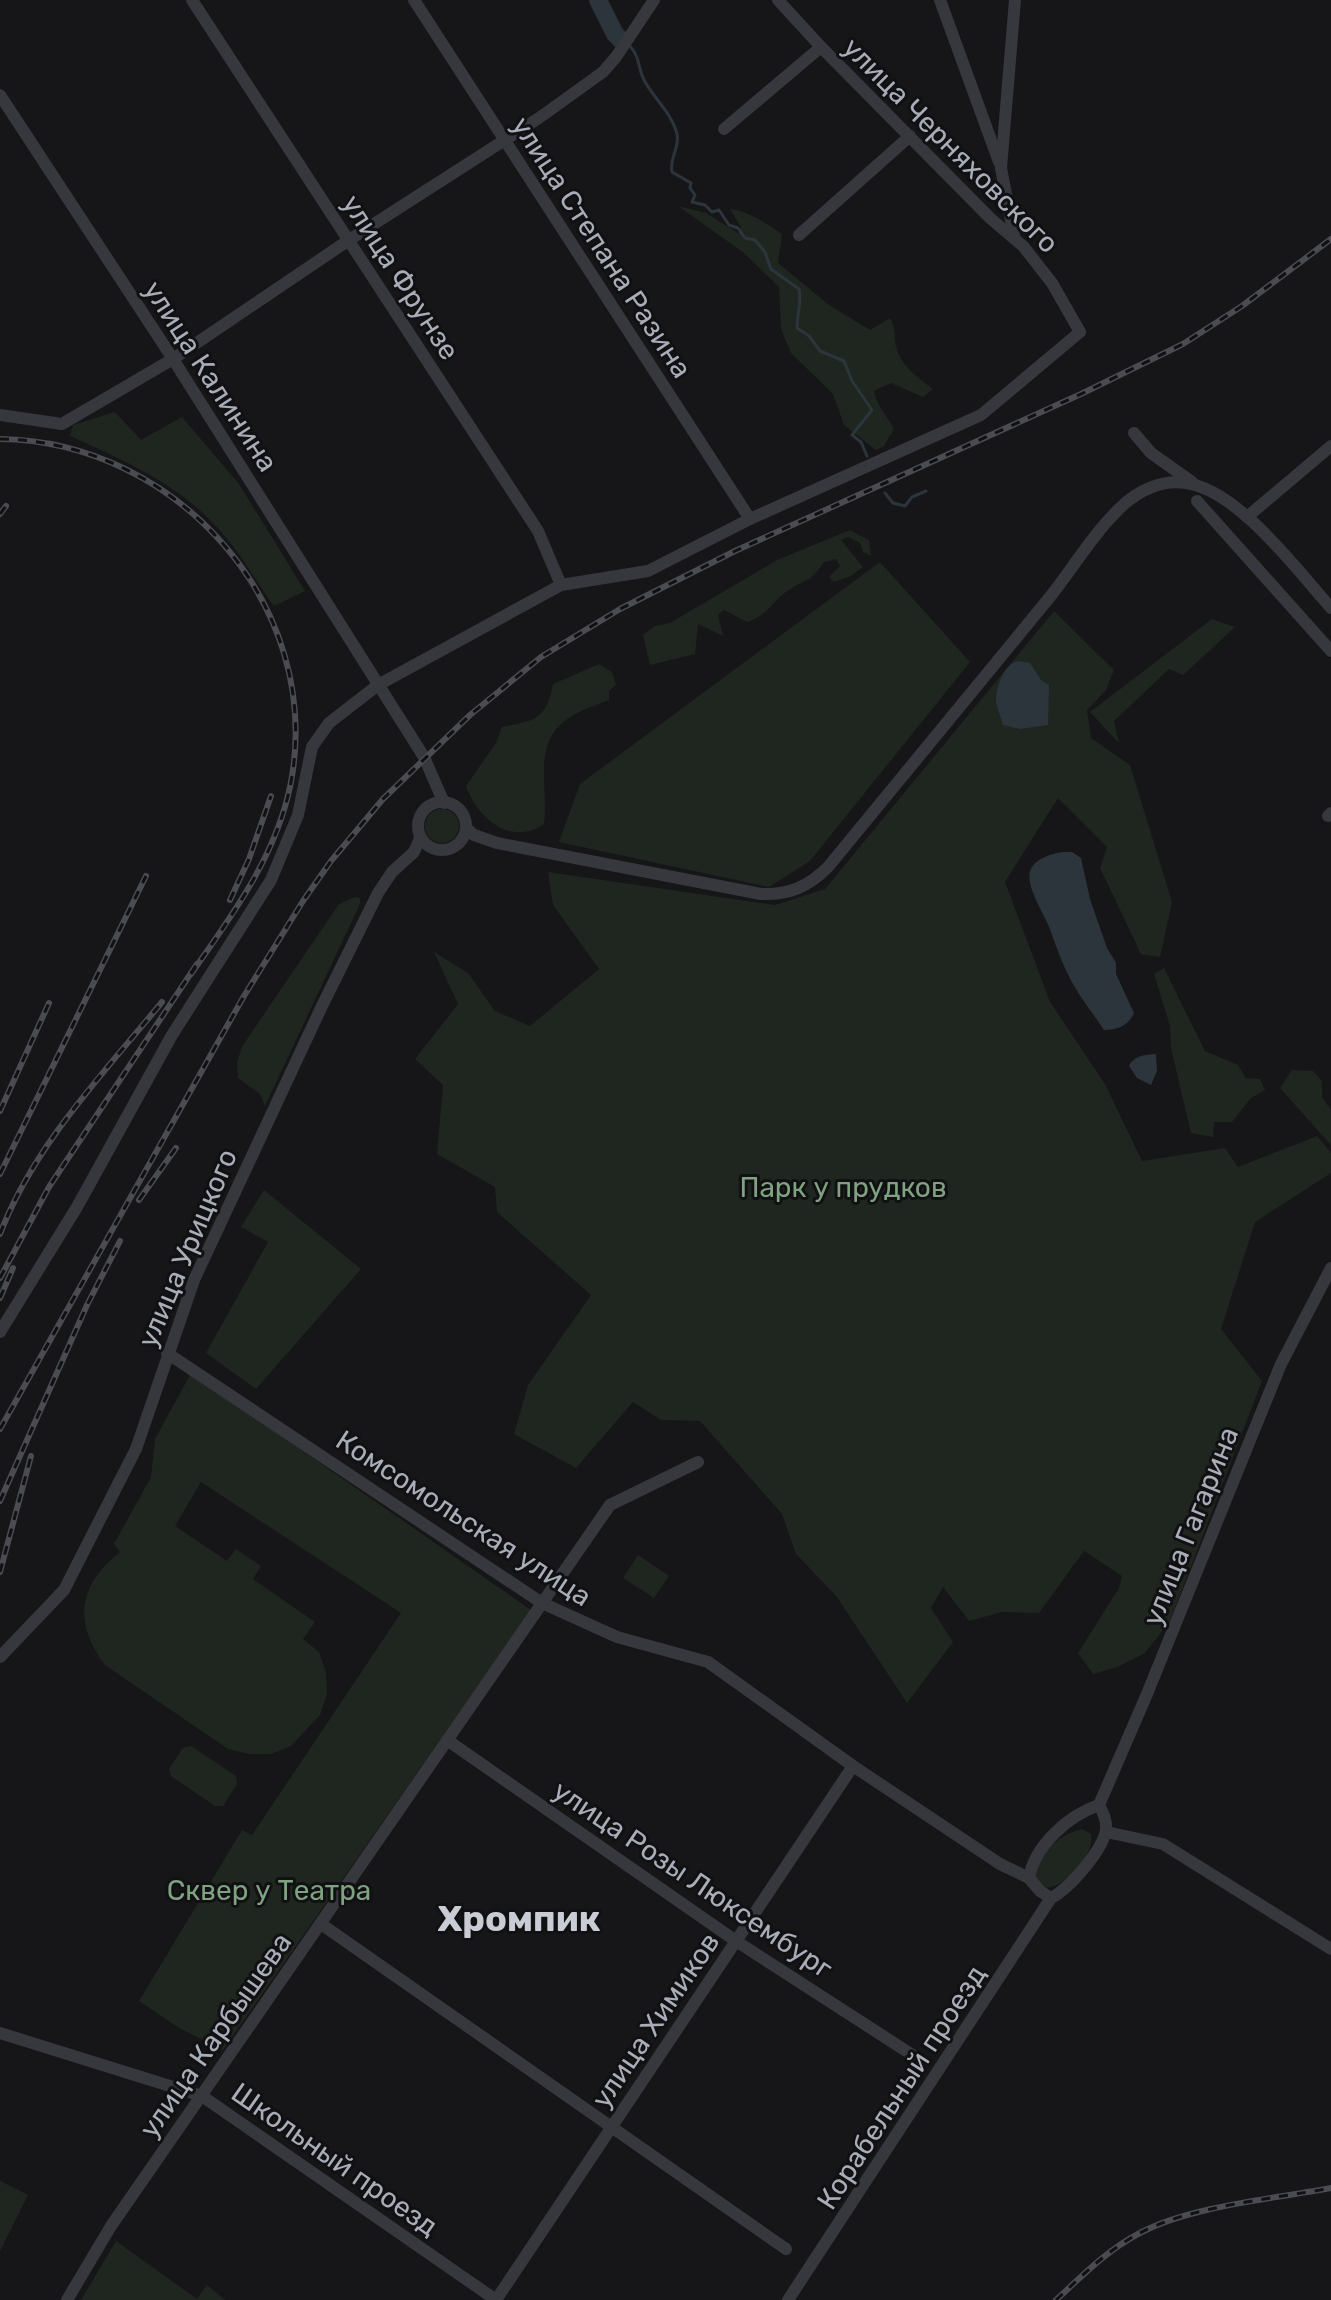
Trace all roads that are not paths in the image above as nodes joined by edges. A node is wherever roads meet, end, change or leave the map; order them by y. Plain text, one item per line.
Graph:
1 (192, 0) edge
2 (414, 0) edge
3 (654, 0) edge
4 (778, 0) edge
5 (940, 0) edge
6 (1015, 0) edge
7 (821, 47) junction
8 (0, 95) edge
9 (724, 129) dead end
10 (910, 136) junction
11 (503, 141) junction
12 (1001, 168) junction
13 (799, 235) dead end
14 (1014, 236) junction
15 (349, 240) junction
16 (173, 359) junction
17 (0, 415) edge
18 (1134, 433) dead end
19 (1331, 446) edge
20 (1196, 485) junction
21 (1197, 501) dead end
22 (1247, 517) junction
23 (750, 519) junction
24 (561, 585) junction
25 (1331, 608) edge
26 (1331, 651) edge
27 (378, 685) junction
28 (440, 800) junction
29 (468, 834) junction
30 (425, 842) junction
31 (1331, 1268) edge
32 (0, 1332) edge
33 (167, 1353) junction
34 (698, 1462) dead end
35 (542, 1603) junction
36 (0, 1657) edge
37 (447, 1740) junction
38 (853, 1766) junction
39 (1099, 1805) junction
40 (1106, 1832) junction
41 (1029, 1878) junction
42 (1051, 1898) junction
43 (321, 1924) junction
44 (736, 1941) junction
45 (1331, 1949) edge
46 (0, 2033) edge
47 (914, 2056) dead end
48 (202, 2096) junction
49 (612, 2128) junction
50 (786, 2249) dead end
51 (67, 2300) edge
52 (496, 2300) edge
53 (788, 2300) edge

1 - 15 street, улица Фрунзе
2 - 11 street, улица Степана Разина
3 - 11 street
4 - 7 street, улица Черняховского
5 - 12 street
6 - 12 street
7 - 9 street
7 - 10 street, улица Черняховского
8 - 16 street, улица Калинина
10 - 13 street
10 - 14 street, улица Черняховского
11 - 15 street
11 - 23 street, улица Степана Разина
12 - 14 street
14 - 23 street, улица Черняховского
15 - 16 street
15 - 24 street, улица Фрунзе
16 - 17 street
16 - 27 street, улица Калинина
18 - 20 street
19 - 22 street
20 - 22 street
20 - 29 street
21 - 26 street
22 - 25 street
23 - 24 street
24 - 27 street
27 - 28 street, улица Калинина
27 - 32 street
28 - 29 street
28 - 30 street
29 - 30 street
30 - 33 street, улица Урицкого
31 - 39 street, улица Гагарина
33 - 35 street, Комсомольская улица
33 - 36 street, улица Урицкого
34 - 35 street, улица Карбышева
35 - 37 street, улица Карбышева
35 - 38 street, Комсомольская улица
37 - 43 street, улица Карбышева
37 - 44 street, улица Розы Люксембург
38 - 41 street, Комсомольская улица
38 - 44 street, улица Химиков
39 - 40 street
39 - 41 street
40 - 42 street, Корабельный проезд
40 - 45 street
41 - 42 street, Комсомольская улица
42 - 53 street, Корабельный проезд
43 - 48 street, улица Карбышева
43 - 49 street
44 - 47 street, улица Розы Люксембург
44 - 49 street, улица Химиков
46 - 48 street, Школьный проезд
48 - 51 street, улица Карбышева
48 - 52 street, Школьный проезд
49 - 50 street
49 - 52 street, улица Химиков

